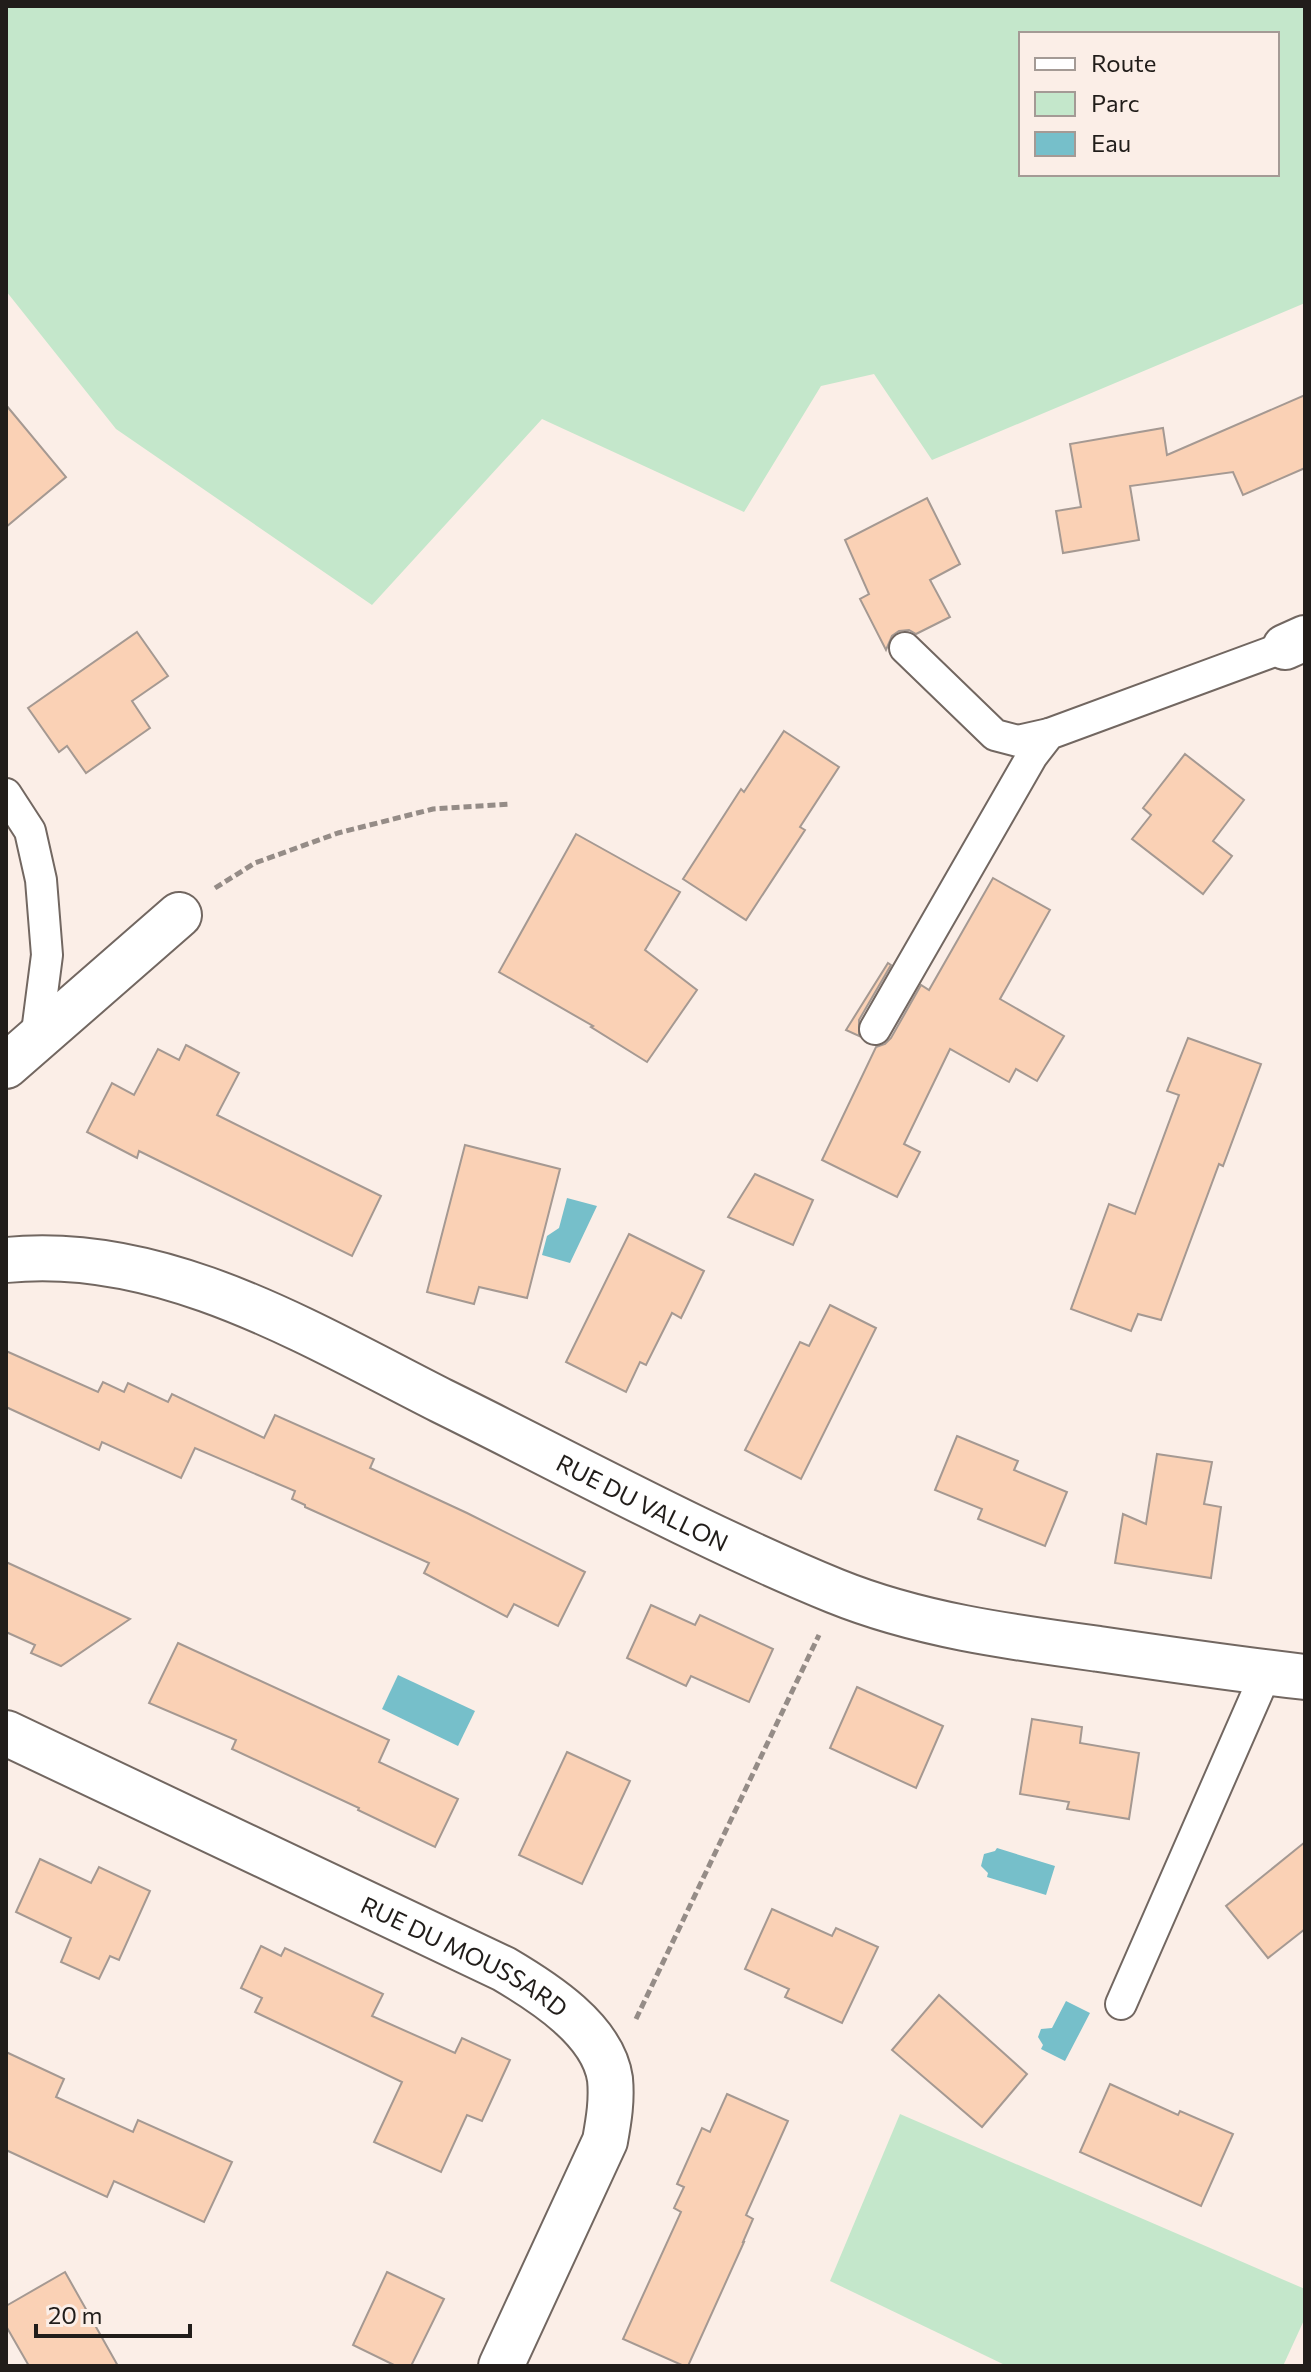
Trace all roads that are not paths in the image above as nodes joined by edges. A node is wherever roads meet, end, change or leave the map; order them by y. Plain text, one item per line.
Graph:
1 (1295, 642) edge
2 (905, 648) dead end
3 (1049, 734) junction
4 (6, 794) edge
5 (179, 915) road end
6 (875, 1029) dead end
7 (21, 1053) edge
8 (6, 1260) edge
9 (1285, 1675) edge
10 (6, 1733) edge
11 (1121, 2004) dead end
12 (501, 2366) edge

1 - 3 lane
2 - 3 lane
3 - 6 lane
4 - 7 lane
5 - 7 street
8 - 9 street, RUE DU VALLON
9 - 11 lane
10 - 12 street, RUE DU MOUSSARD

